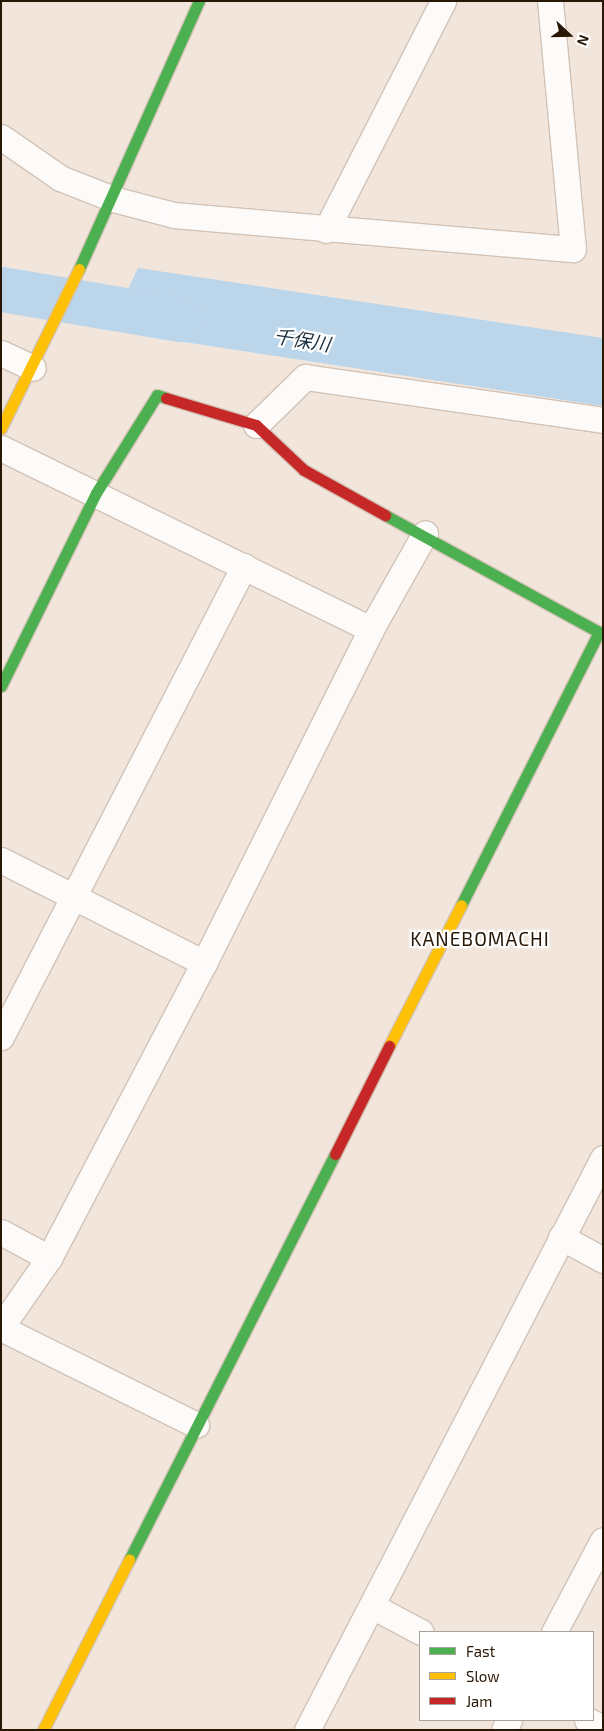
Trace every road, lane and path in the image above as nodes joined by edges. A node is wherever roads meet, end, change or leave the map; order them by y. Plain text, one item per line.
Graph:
1 (199, 1) edge
2 (443, 1) edge
3 (550, 1) edge
4 (1, 137) edge
5 (113, 199) junction
6 (326, 230) junction
7 (1, 353) edge
8 (33, 368) junction
9 (603, 420) edge
10 (256, 425) junction
11 (1, 428) edge
12 (1, 448) edge
13 (96, 493) junction
14 (425, 533) junction
15 (244, 566) junction
16 (371, 629) junction
17 (1, 686) edge
18 (1, 860) edge
19 (71, 895) junction
20 (204, 963) junction
21 (1, 1037) edge
22 (603, 1158) edge
23 (1, 1232) edge
24 (561, 1237) junction
25 (50, 1258) junction
26 (603, 1260) edge
27 (1, 1328) edge
28 (196, 1425) junction
29 (603, 1540) edge
30 (372, 1606) junction
31 (419, 1631) edge
32 (555, 1631) edge
33 (589, 1721) edge
34 (603, 1728) edge
35 (43, 1730) edge
36 (307, 1730) edge

1 - 5 street
2 - 6 street
3 - 6 street
4 - 5 street
5 - 6 street
5 - 8 street
7 - 8 street
8 - 11 street
9 - 10 street
10 - 13 street
10 - 14 street
12 - 13 street
13 - 15 street
13 - 17 street
14 - 16 street
14 - 28 street
15 - 16 street
15 - 19 street
16 - 20 street
18 - 19 street
19 - 20 street
19 - 21 street
20 - 25 street
22 - 24 street
23 - 25 street
24 - 26 street
24 - 30 street
25 - 27 street
27 - 28 street
28 - 35 street
29 - 32 street
30 - 31 street
30 - 36 street
33 - 34 street

